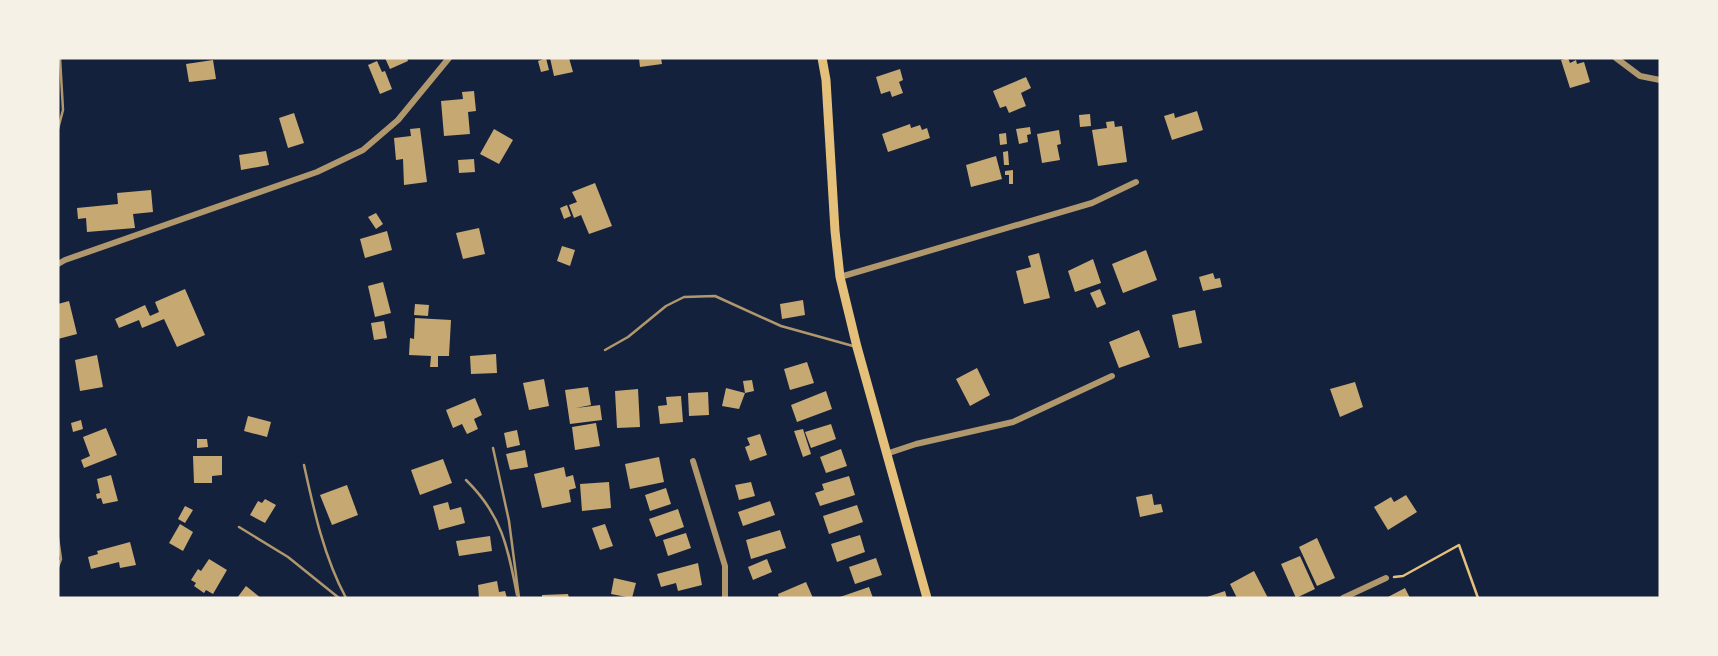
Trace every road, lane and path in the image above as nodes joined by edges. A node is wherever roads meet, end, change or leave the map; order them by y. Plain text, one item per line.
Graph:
1 (60, 58) edge
2 (449, 58) edge
3 (822, 58) edge
4 (1616, 58) edge
5 (1660, 80) edge
6 (58, 129) edge
7 (1136, 182) dead end
8 (58, 264) edge
9 (840, 277) junction
10 (857, 347) junction
11 (606, 350) dead end
12 (1112, 376) dead end
13 (493, 448) dead end
14 (886, 454) junction
15 (693, 461) dead end
16 (304, 466) dead end
17 (466, 480) dead end
18 (239, 527) dead end
19 (58, 538) edge
20 (58, 567) edge
21 (1386, 578) joint
22 (339, 598) edge
23 (346, 598) edge
24 (518, 598) edge
25 (725, 598) edge
26 (927, 598) edge
27 (1343, 598) edge
28 (1478, 598) edge

1 - 6 lane
2 - 8 street
3 - 9 main road
4 - 5 street
7 - 9 street
9 - 10 main road
10 - 11 lane
10 - 14 main road
12 - 14 street
13 - 24 lane
14 - 26 main road
15 - 25 street
16 - 23 lane
17 - 24 lane
18 - 22 lane
19 - 20 lane
21 - 27 street
21 - 28 path

